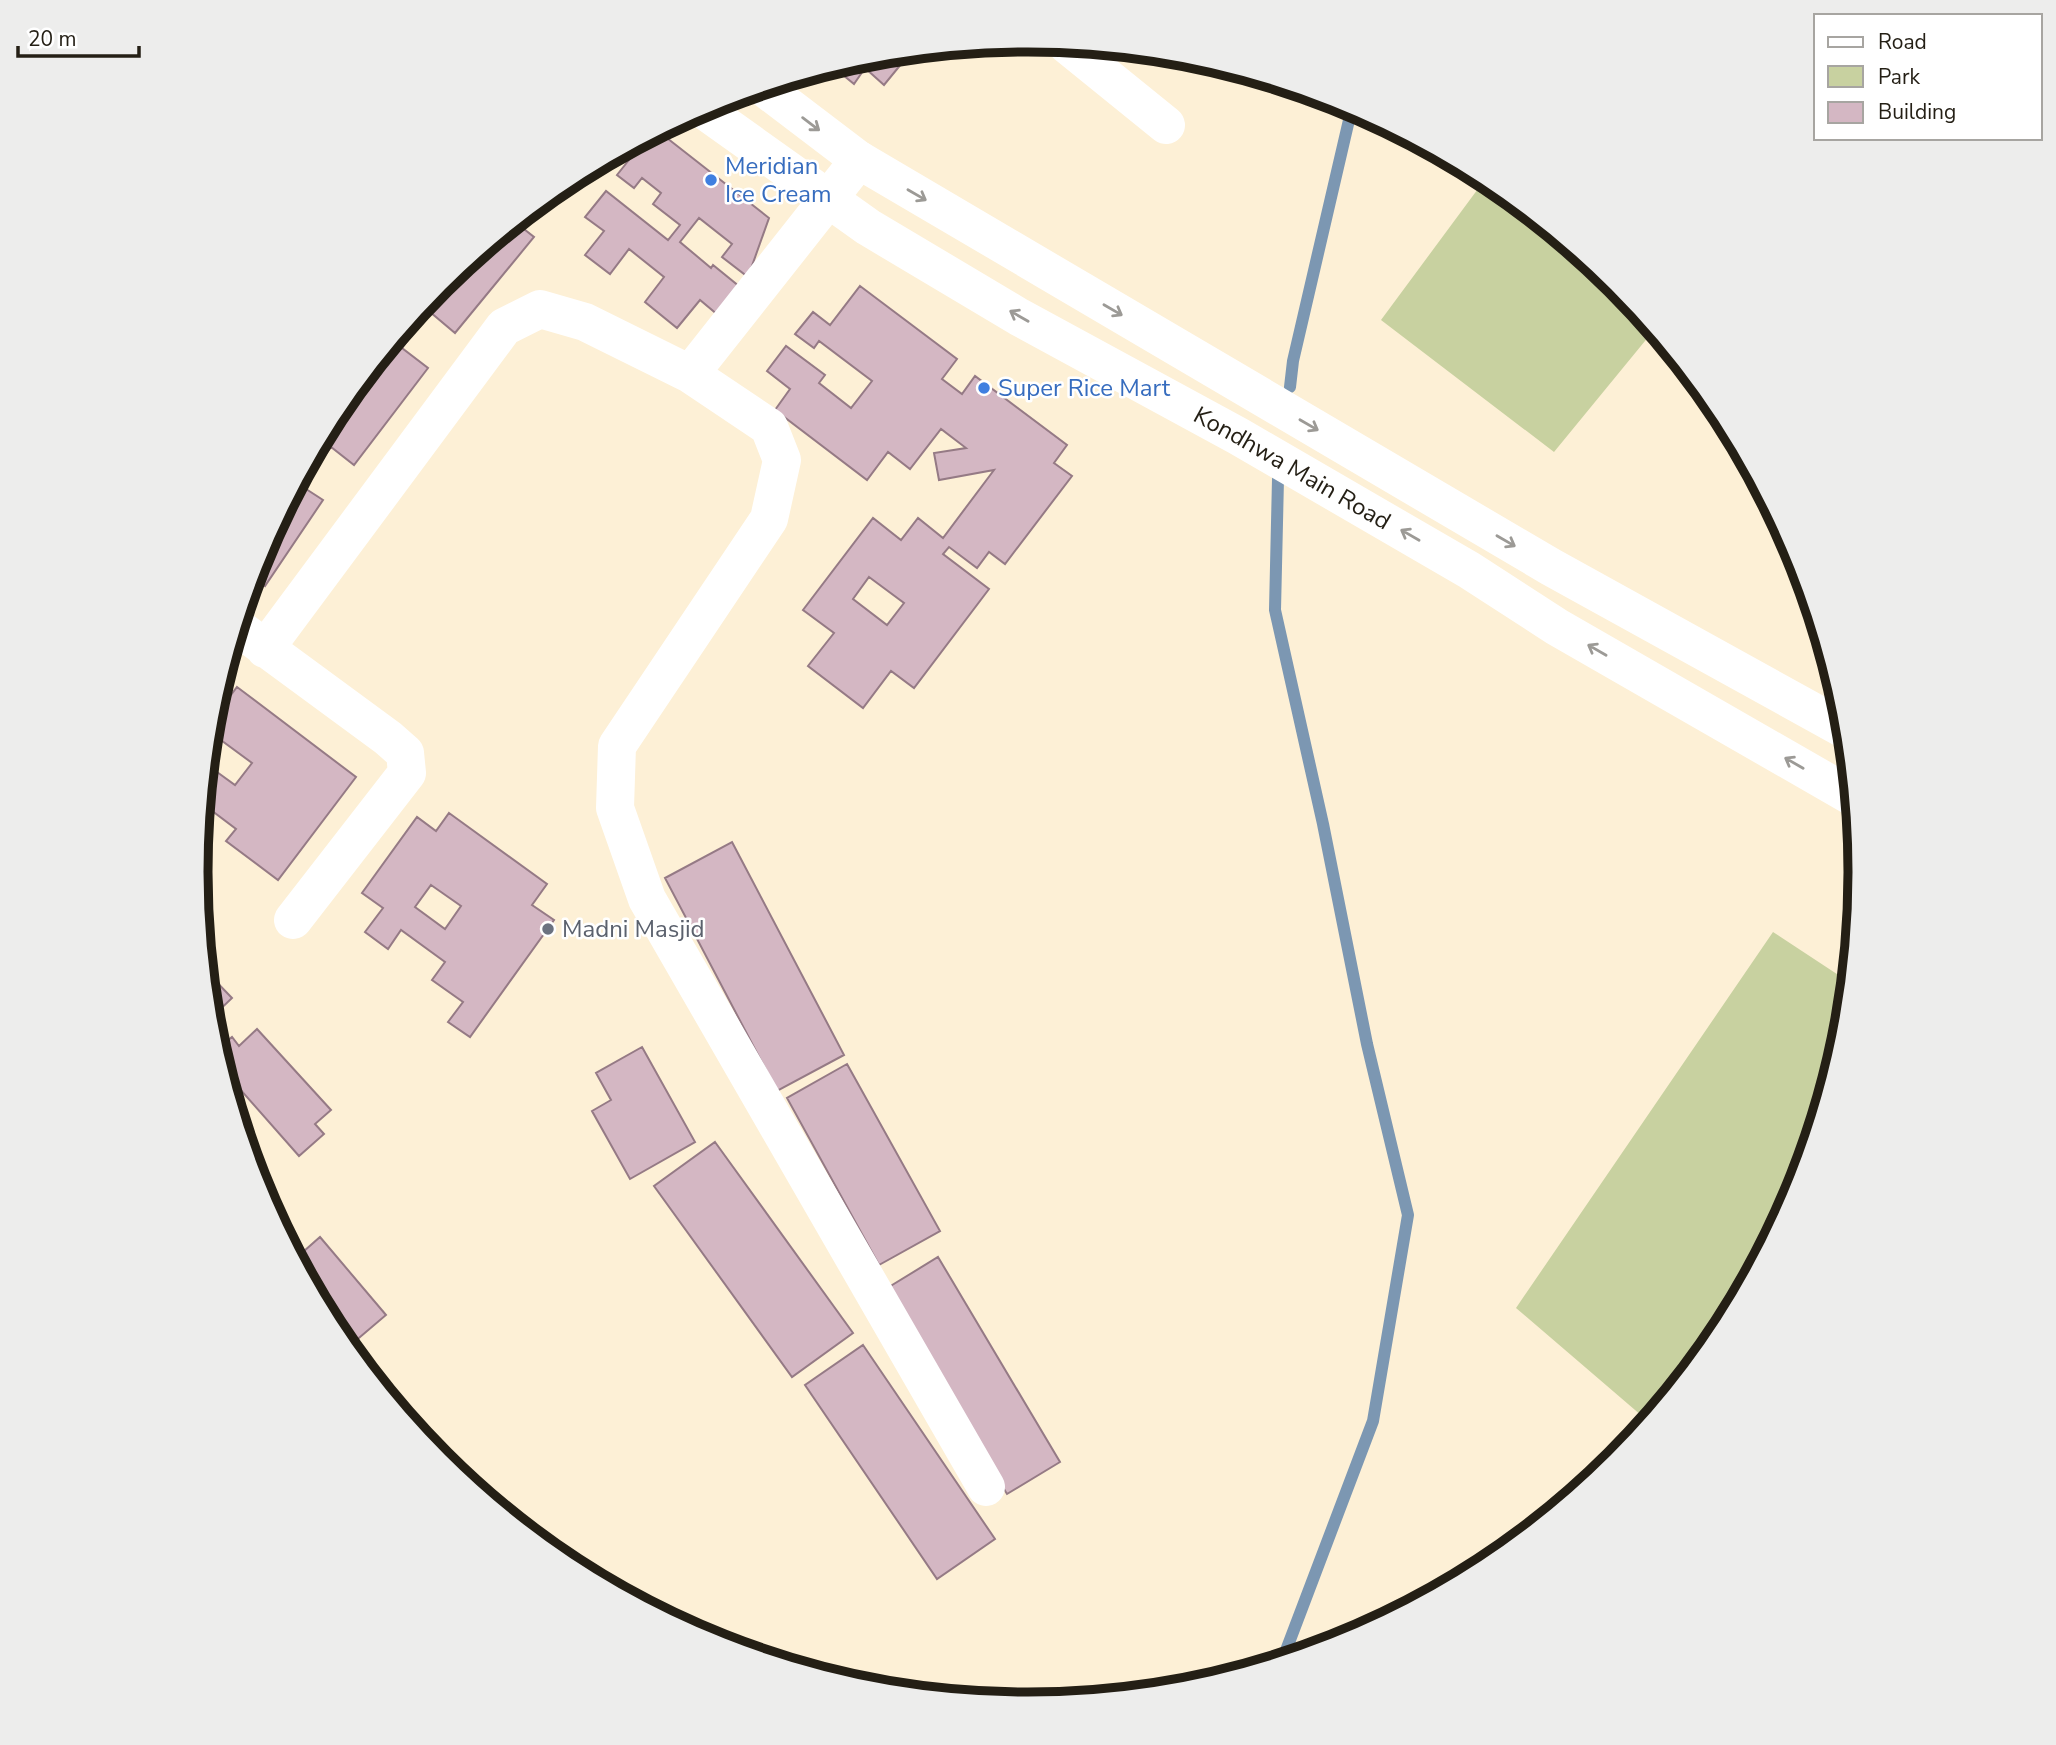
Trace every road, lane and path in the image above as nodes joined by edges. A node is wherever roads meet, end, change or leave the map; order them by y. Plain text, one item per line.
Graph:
1 (1078, 54) edge
2 (771, 94) edge
3 (712, 116) edge
4 (1166, 125) dead end
5 (859, 160) junction
6 (827, 198) junction
7 (690, 374) junction
8 (251, 638) edge
9 (1834, 723) edge
10 (1843, 792) edge
11 (293, 920) dead end
12 (986, 1487) dead end

1 - 4 main road
2 -> 5 main road, Kondhwa Main Road
3 - 6 main road, Kondhwa Main Road
5 - 6 main road
5 -> 9 main road, Kondhwa Main Road
6 - 7 main road
10 -> 6 main road, Kondhwa Main Road
7 - 8 main road
7 - 12 main road
8 - 11 main road

